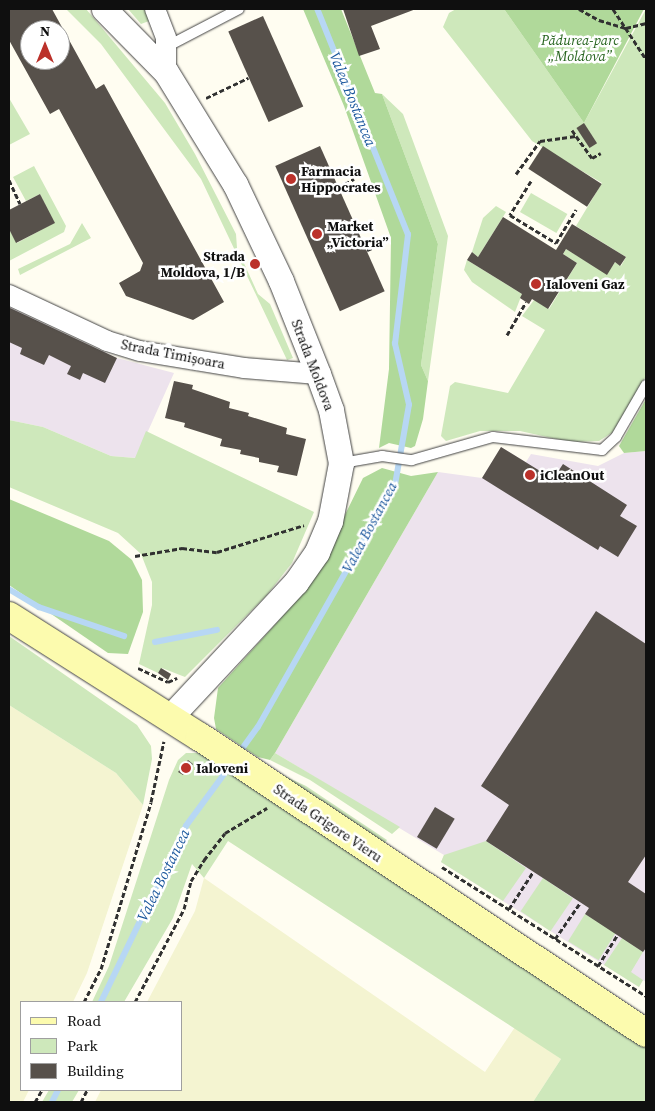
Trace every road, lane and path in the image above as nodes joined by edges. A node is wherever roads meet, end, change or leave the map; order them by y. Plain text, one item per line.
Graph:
1 (104, 9) edge
2 (155, 9) edge
3 (239, 9) edge
4 (579, 9) edge
5 (613, 9) edge
6 (646, 23) edge
7 (626, 28) junction
8 (166, 47) junction
9 (646, 59) edge
10 (166, 72) junction
11 (248, 78) dead end
12 (187, 107) junction
13 (572, 130) dead end
14 (576, 136) junction
15 (601, 153) dead end
16 (516, 174) dead end
17 (354, 179) dead end
18 (9, 180) edge
19 (531, 181) dead end
20 (338, 187) dead end
21 (20, 204) dead end
22 (576, 210) dead end
23 (381, 244) dead end
24 (367, 250) dead end
25 (9, 295) edge
26 (526, 302) dead end
27 (507, 335) dead end
28 (318, 374) junction
29 (646, 385) edge
30 (340, 463) junction
31 (331, 514) junction
32 (135, 556) dead end
33 (9, 616) edge
34 (169, 718) junction
35 (290, 797) junction
36 (534, 872) dead end
37 (580, 903) dead end
38 (509, 909) dead end
39 (617, 935) dead end
40 (556, 939) dead end
41 (598, 966) dead end
42 (85, 1001) edge
43 (136, 1001) edge
44 (646, 1033) edge
45 (41, 1091) edge
46 (35, 1102) edge

1 - 10 street, Strada Moldova
2 - 8 street
3 - 8 lane
4 - 7 path
5 - 7 path
6 - 7 path
7 - 9 path
8 - 10 street
10 - 12 street, Strada Moldova
11 - 12 path
12 - 28 street, Strada Moldova
13 - 14 path
14 - 15 path
14 - 16 path
17 - 20 path
18 - 21 path
19 - 22 path
23 - 24 path
25 - 28 street, Strada Timișoara
26 - 27 path
28 - 30 street, Strada Moldova
29 - 30 lane
30 - 31 street, Strada Moldova
31 - 32 path
31 - 34 street, Strada Moldova
33 - 34 main road, Strada Grigore Vieru
34 - 35 main road, Strada Grigore Vieru
34 - 42 path
35 - 43 path
35 - 44 main road, Strada Grigore Vieru
36 - 38 path
37 - 40 path
39 - 41 path
45 - 46 path

